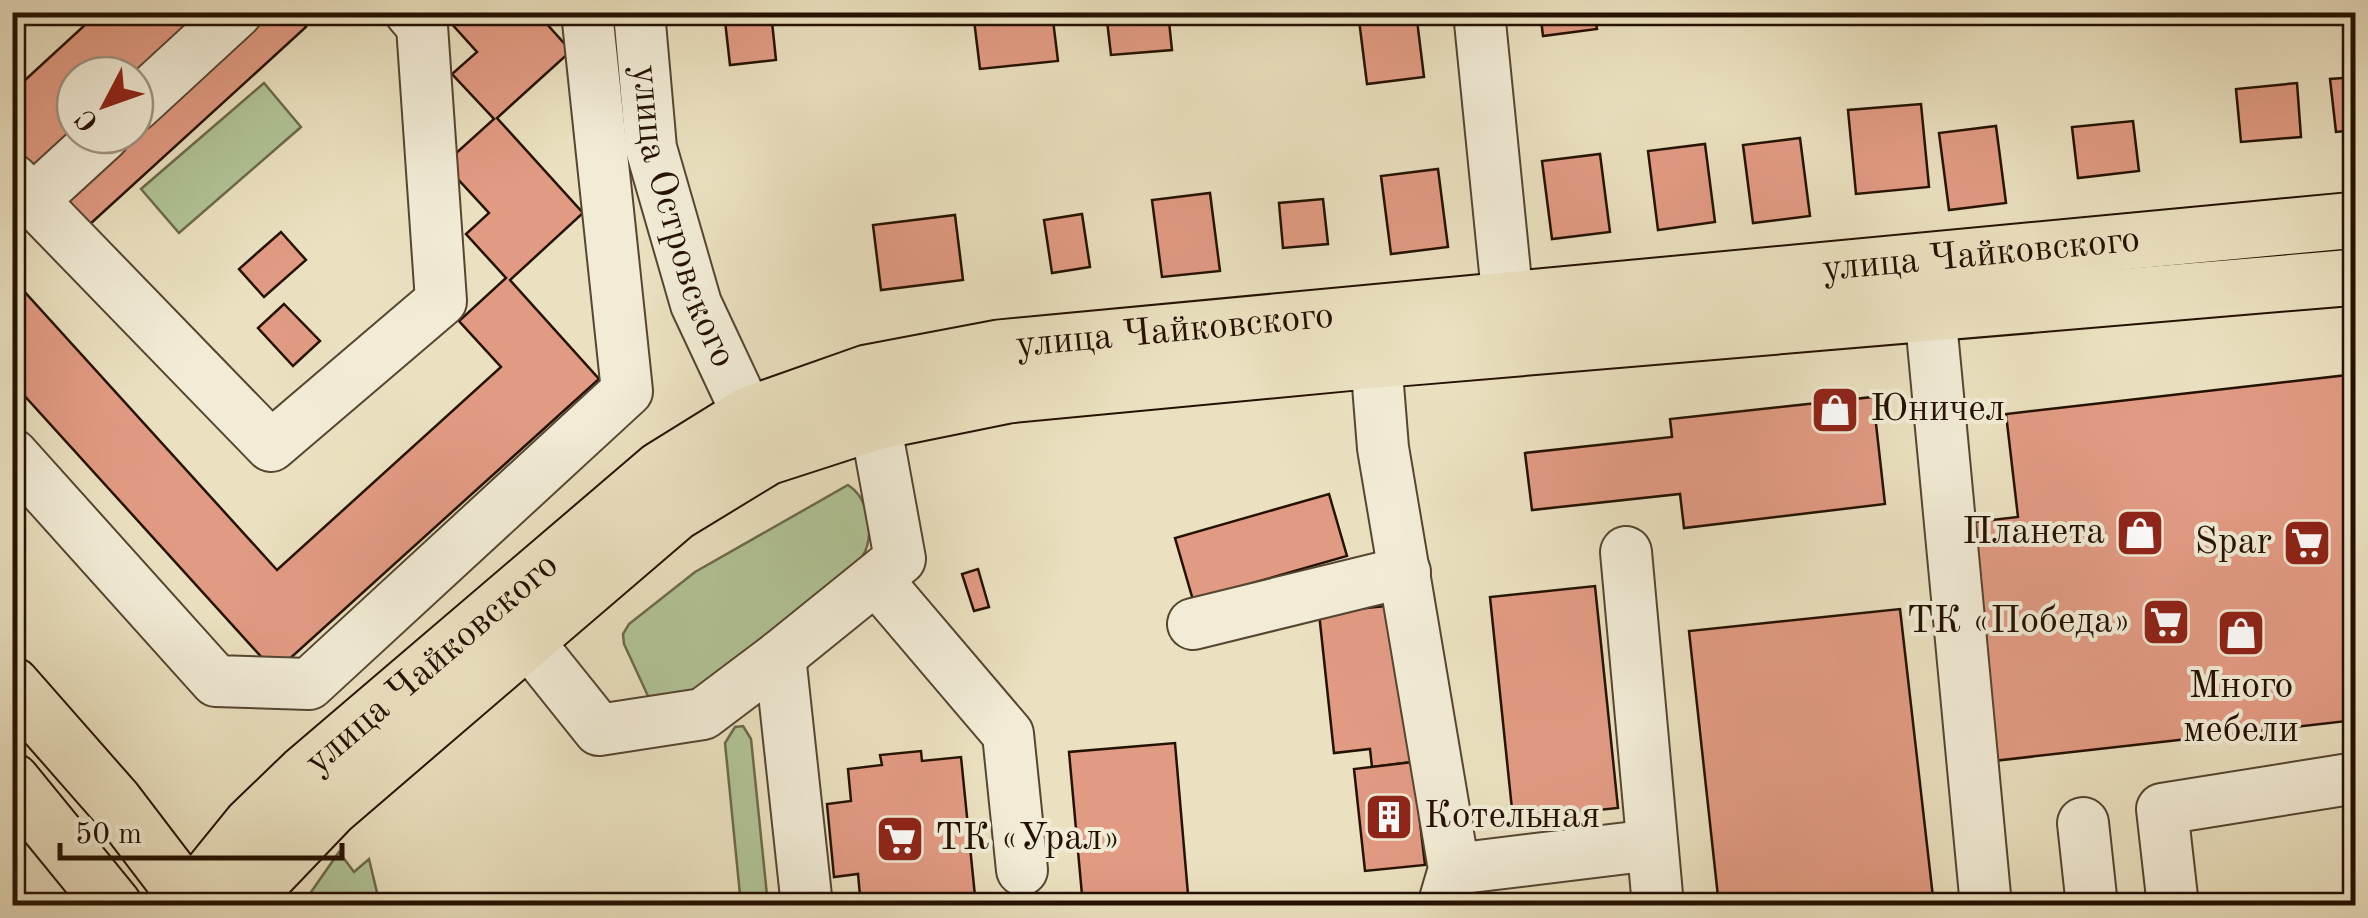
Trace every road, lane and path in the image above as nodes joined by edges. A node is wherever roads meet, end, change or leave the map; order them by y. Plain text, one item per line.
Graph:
1 (238, 12) edge
2 (410, 12) edge
3 (587, 12) edge
4 (639, 12) edge
5 (1479, 12) edge
6 (155, 88) edge
7 (74, 155) edge
8 (22, 190) edge
9 (2356, 220) edge
10 (2356, 277) edge
11 (1508, 302) junction
12 (1930, 312) junction
13 (1376, 360) junction
14 (875, 422) junction
15 (757, 436) junction
16 (12, 454) edge
17 (1626, 552) dead end
18 (1406, 572) junction
19 (876, 578) junction
20 (1193, 624) dead end
21 (526, 639) junction
22 (780, 656) junction
23 (12, 686) edge
24 (2356, 778) edge
25 (12, 780) edge
26 (2084, 823) dead end
27 (1652, 845) junction
28 (1022, 870) dead end
29 (1448, 887) edge
30 (204, 904) edge
31 (114, 906) edge
32 (807, 906) edge
33 (1658, 906) edge
34 (1986, 906) edge
35 (2092, 906) edge
36 (2173, 906) edge

1 - 6 street
2 - 8 street
3 - 16 street
4 - 15 street, улица Островского
5 - 11 street
7 - 8 street
9 - 11 main road, улица Чайковского
10 - 12 main road, улица Чайковского
11 - 15 main road, улица Чайковского
12 - 13 main road, улица Чайковского
12 - 34 street
13 - 14 main road, улица Чайковского
13 - 18 street
14 - 15 main road, улица Чайковского
14 - 19 street
15 - 21 main road, улица Чайковского
15 - 30 main road, улица Чайковского
17 - 27 street
18 - 20 street
18 - 29 street
19 - 22 street
19 - 28 street
21 - 22 street
21 - 30 main road, улица Чайковского
22 - 32 street
23 - 30 main road
24 - 36 street
25 - 31 main road
26 - 35 street
27 - 29 street
27 - 33 street

